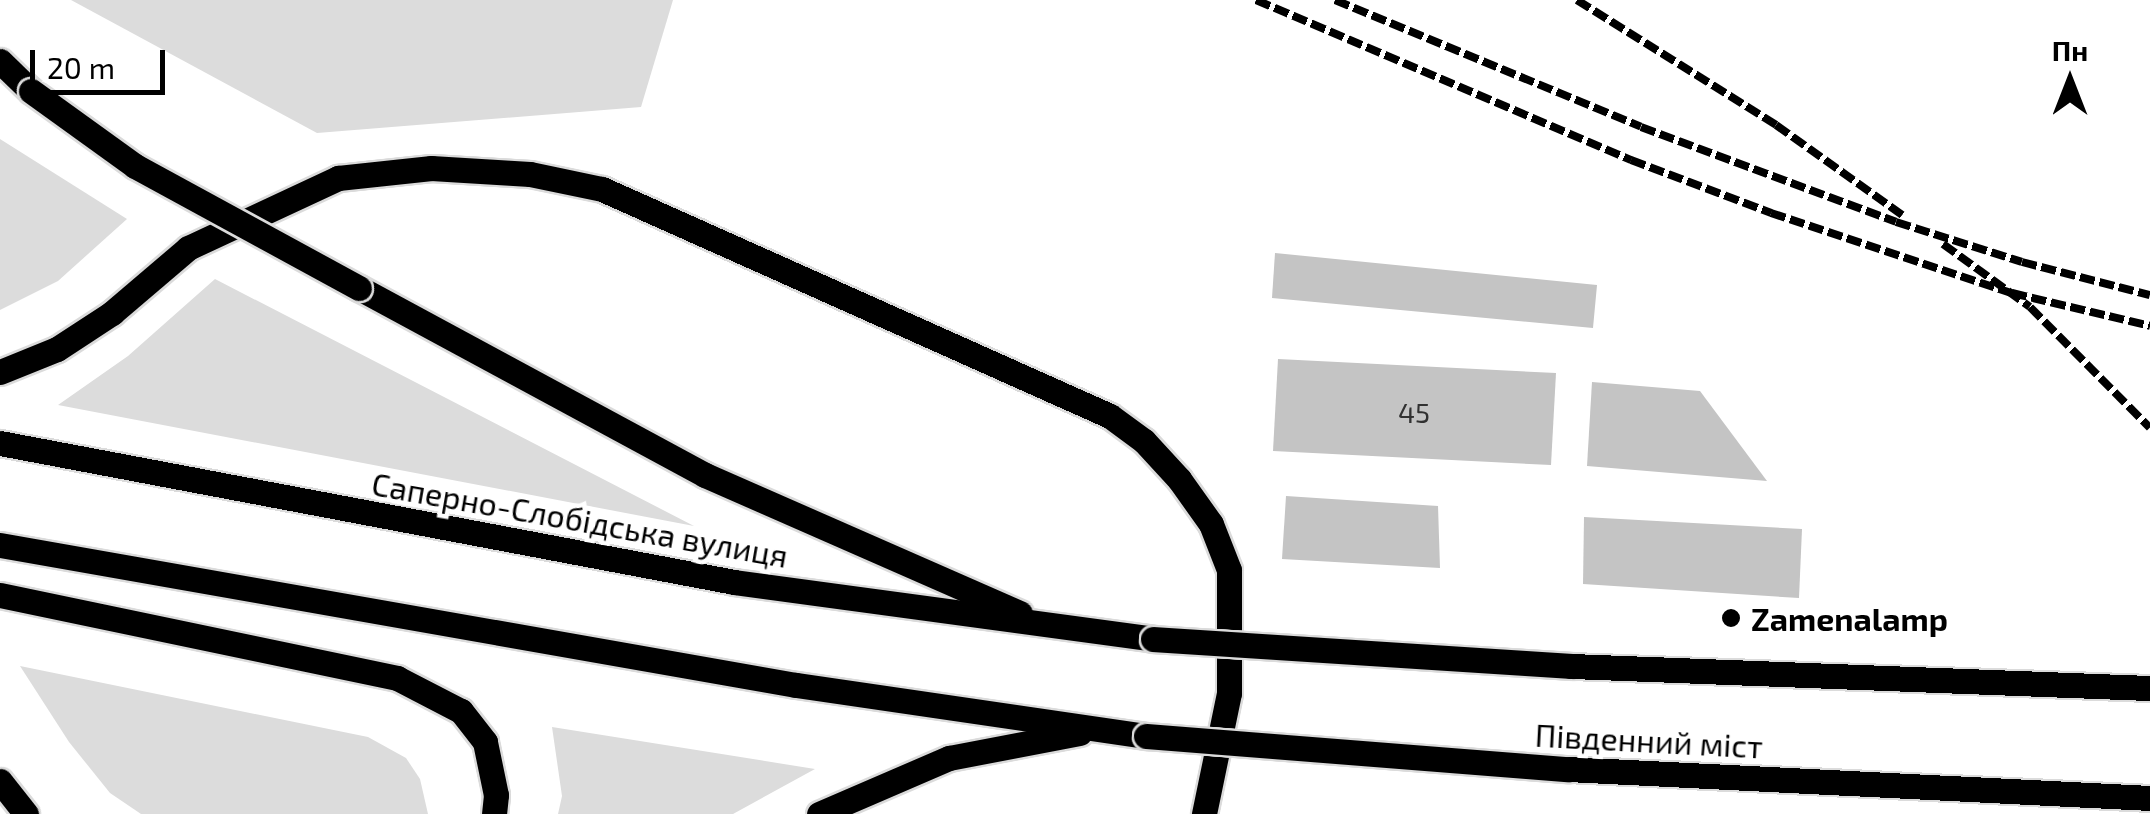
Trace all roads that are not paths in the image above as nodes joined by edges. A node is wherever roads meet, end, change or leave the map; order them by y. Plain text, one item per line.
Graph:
1 (0, 61) edge
2 (0, 372) edge
3 (0, 442) edge
4 (0, 545) edge
5 (0, 596) edge
6 (1058, 628) junction
7 (2150, 688) edge
8 (1100, 730) junction
9 (0, 782) edge
10 (2150, 798) edge
11 (26, 814) edge
12 (494, 814) edge
13 (820, 814) edge
14 (1204, 814) edge

1 - 6 main road, bridge
2 - 14 main road
3 - 6 main road, Саперно-Слобідська вулиця
4 - 8 main road
5 - 12 main road
6 - 7 main road, Саперно-Слобідська вулиця, bridge
8 - 10 main road, Південний міст, bridge
8 - 13 main road
9 - 11 main road

